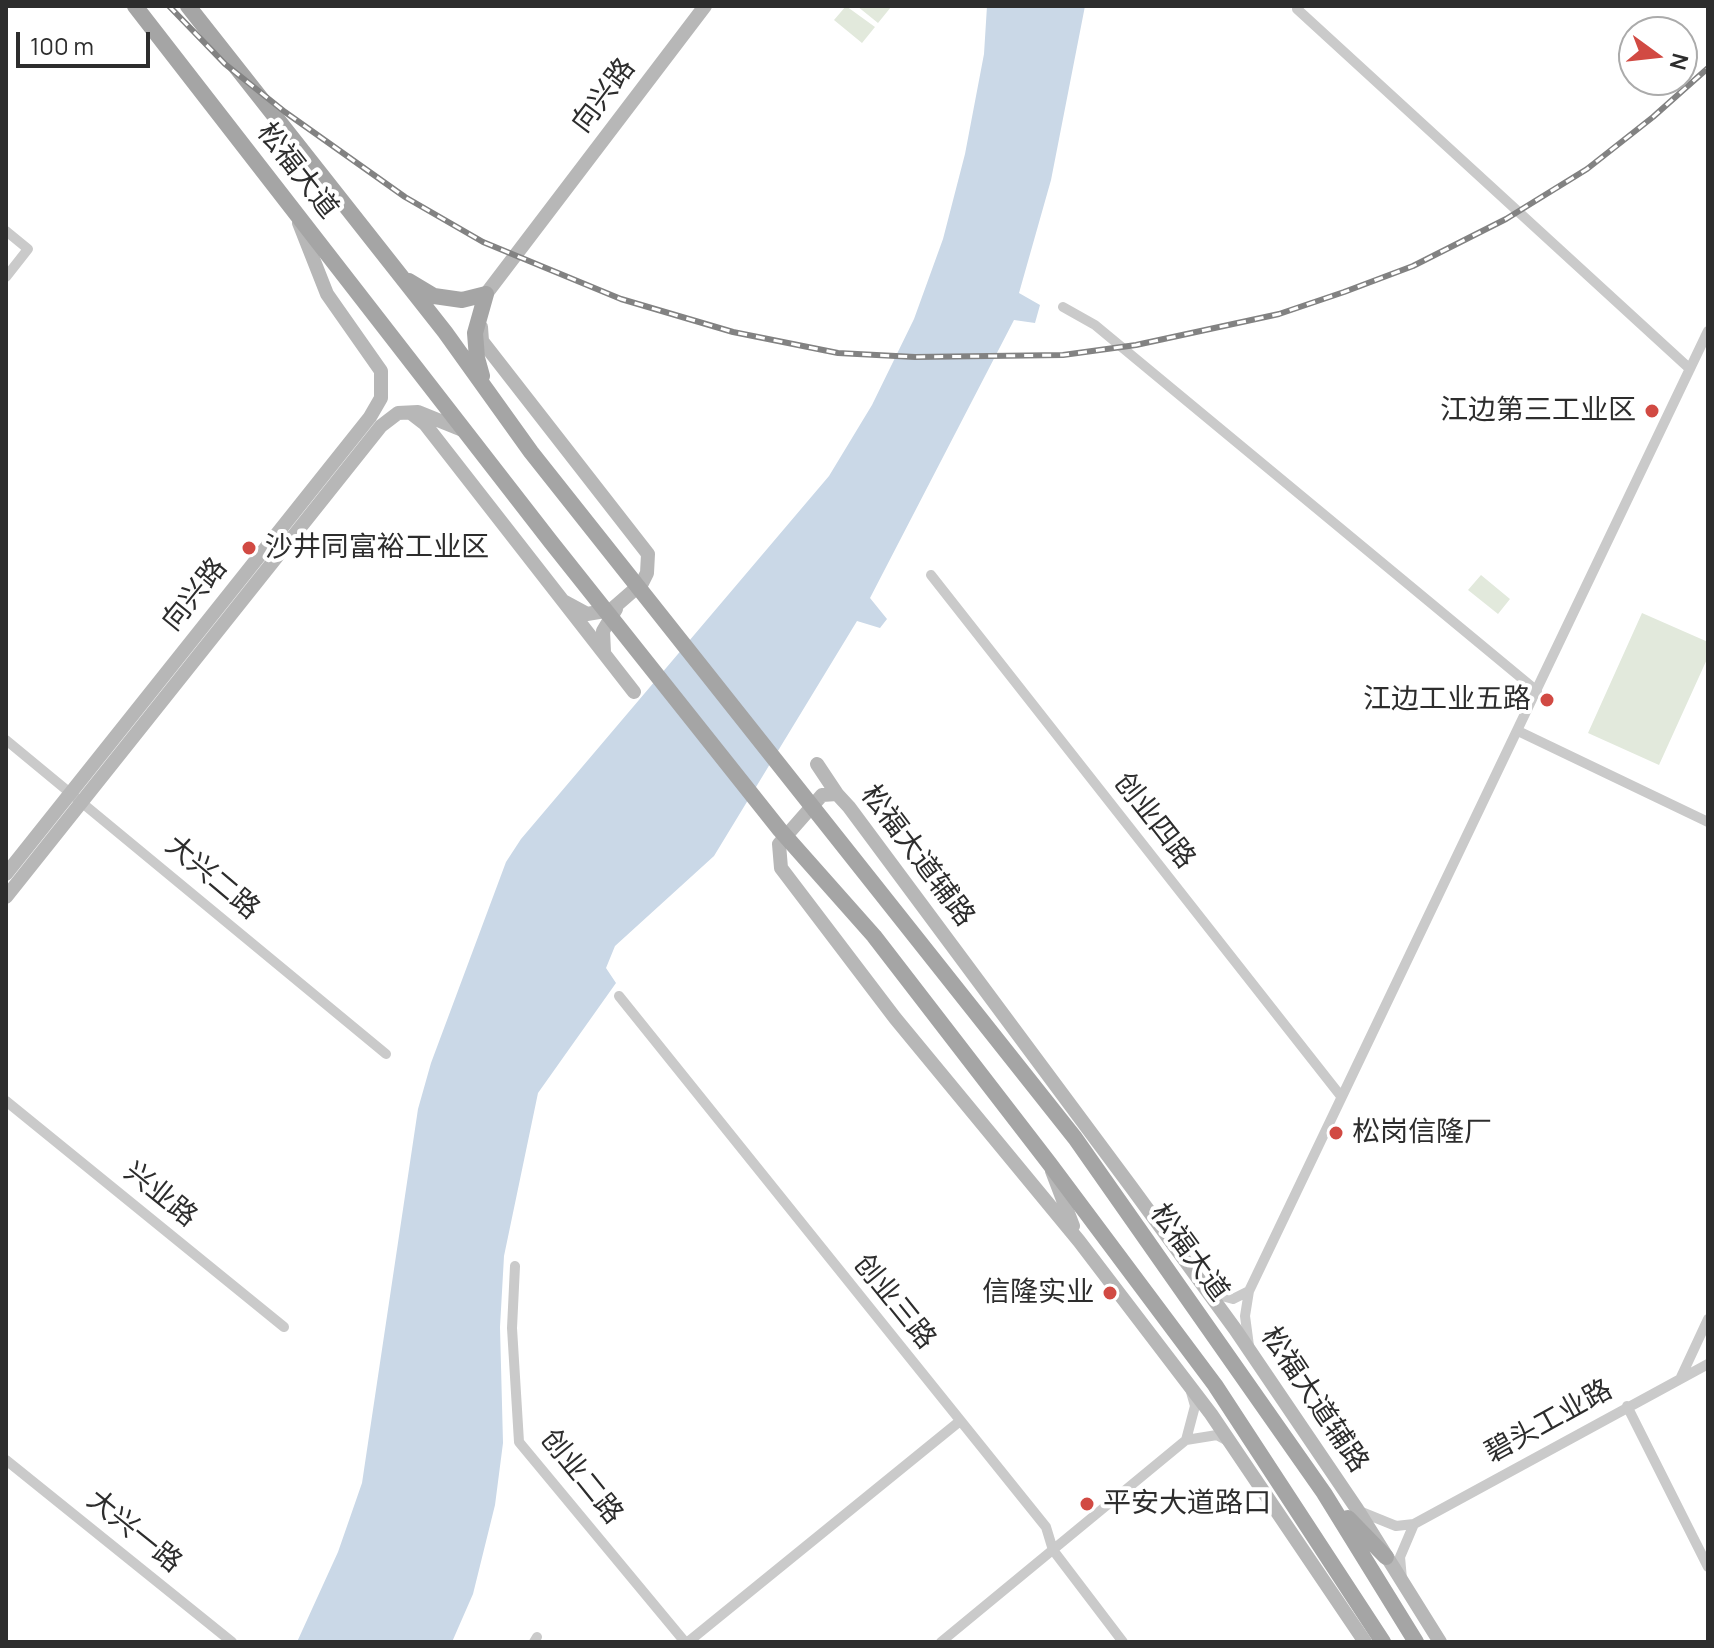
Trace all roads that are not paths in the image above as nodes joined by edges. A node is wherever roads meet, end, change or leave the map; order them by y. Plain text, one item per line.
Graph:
1 (135, 6) edge
2 (188, 6) edge
3 (705, 6) edge
4 (1297, 9) dead end
5 (295, 211) junction
6 (6, 231) edge
7 (400, 275) junction
8 (6, 277) edge
9 (486, 294) junction
10 (1063, 307) dead end
11 (480, 314) junction
12 (1708, 331) edge
13 (1690, 369) junction
14 (488, 392) junction
15 (408, 411) junction
16 (465, 431) junction
17 (931, 575) dead end
18 (563, 601) junction
19 (622, 603) junction
20 (604, 654) junction
21 (1537, 691) junction
22 (634, 692) dead end
23 (1518, 731) junction
24 (6, 740) edge
25 (817, 764) dead end
26 (837, 794) junction
27 (76, 797) junction
28 (1708, 822) edge
29 (6, 874) edge
30 (6, 897) edge
31 (619, 996) dead end
32 (386, 1054) dead end
33 (1340, 1095) junction
34 (6, 1101) edge
35 (1075, 1138) junction
36 (1049, 1163) junction
37 (1132, 1188) junction
38 (1079, 1241) junction
39 (515, 1266) dead end
40 (1249, 1291) junction
41 (1208, 1292) junction
42 (1708, 1319) edge
43 (284, 1327) dead end
44 (1250, 1352) junction
45 (1708, 1364) edge
46 (1681, 1377) junction
47 (1190, 1388) junction
48 (1627, 1406) junction
49 (960, 1421) junction
50 (1186, 1440) junction
51 (1231, 1443) junction
52 (6, 1460) edge
53 (1324, 1493) junction
54 (1357, 1509) junction
55 (1414, 1524) junction
56 (1291, 1530) junction
57 (1053, 1550) junction
58 (1328, 1557) junction
59 (1386, 1557) junction
60 (1708, 1567) edge
61 (1402, 1581) junction
62 (1354, 1609) junction
63 (232, 1642) edge
64 (686, 1642) edge
65 (941, 1642) edge
66 (1123, 1642) edge
67 (1368, 1642) edge
68 (1382, 1642) edge
69 (1416, 1642) edge
70 (1440, 1642) edge

1 - 5 main road, 松福大道
2 - 7 main road, 松福大道
3 - 9 main road, 向兴路
4 - 13 street
5 - 16 main road, 松福大道
5 - 27 main road, 向兴路
6 - 8 street
7 - 9 main road, 松福大道
7 - 14 main road, 松福大道
9 - 11 main road, 松福大道
10 - 21 street
11 - 14 main road, 松福大道
11 - 19 main road
12 - 13 street
13 - 21 street
14 - 35 main road, 松福大道
15 - 16 main road
15 - 18 main road
15 - 27 main road, 向兴路
16 - 36 main road, 松福大道
17 - 33 street, 创业四路
18 - 19 main road
18 - 20 main road
19 - 20 main road
20 - 22 main road
21 - 23 street
23 - 28 street
23 - 33 street
24 - 27 street, 大兴二路
25 - 26 main road
26 - 37 main road, 松福大道辅路
26 - 38 main road, 松福大道辅路
27 - 29 main road, 向兴路
27 - 30 main road, 向兴路
27 - 32 street, 大兴二路
31 - 49 street, 创业三路
33 - 40 street
34 - 43 street, 兴业路
35 - 37 main road
35 - 53 main road, 松福大道
36 - 38 main road
36 - 58 main road, 松福大道
37 - 41 main road, 松福大道辅路
38 - 47 main road, 松福大道辅路
39 - 64 street, 创业二路
40 - 41 street
40 - 44 street
41 - 44 main road, 松福大道辅路
42 - 46 street
44 - 54 main road, 松福大道辅路
45 - 46 street, 碧头工业路
46 - 48 street, 碧头工业路
47 - 50 street
47 - 51 main road, 松福大道辅路
48 - 55 street, 碧头工业路
48 - 60 street
49 - 57 street, 创业三路
49 - 64 street
50 - 51 street
50 - 57 street
51 - 56 main road, 松福大道辅路
52 - 63 street, 大兴一路
53 - 59 main road
53 - 69 main road, 松福大道
54 - 55 street
54 - 59 main road, 松福大道辅路
55 - 61 street
56 - 62 main road, 松福大道辅路
56 - 67 main road, 松福大道辅路
57 - 65 street
57 - 66 street, 创业三路
58 - 62 main road, 松福大道辅路
58 - 68 main road, 松福大道
59 - 61 main road, 松福大道辅路
61 - 70 main road, 松福大道辅路
62 - 67 main road, 松福大道辅路
62 - 68 main road, 松福大道辅路

